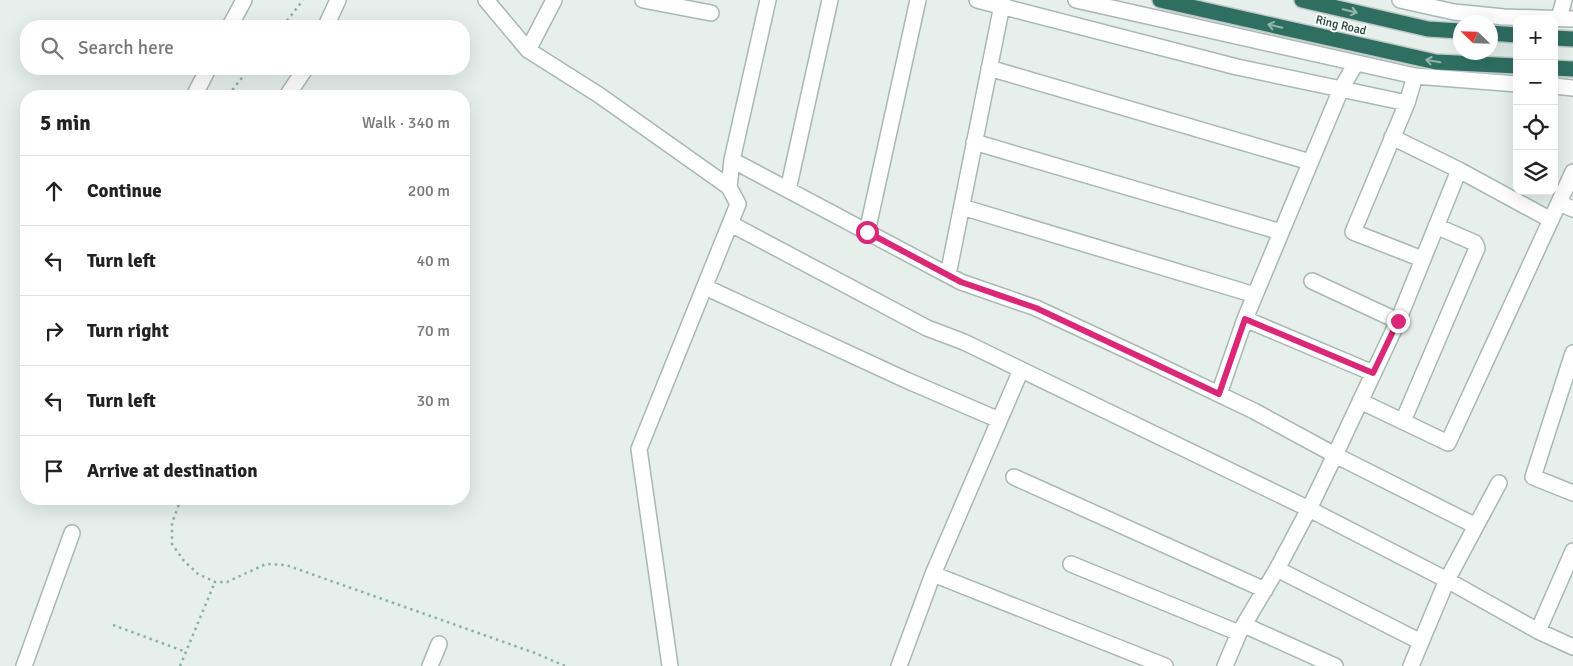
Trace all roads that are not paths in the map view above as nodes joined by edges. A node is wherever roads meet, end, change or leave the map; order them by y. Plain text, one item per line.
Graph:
1 (244, 0) edge
2 (338, 0) edge
3 (486, 0) edge
4 (554, 0) edge
5 (643, 0) edge
6 (768, 0) edge
7 (830, 0) edge
8 (918, 0) edge
9 (977, 0) edge
10 (1076, 0) edge
11 (1160, 0) edge
12 (1302, 0) edge
13 (1400, 0) edge
14 (1564, 0) edge
15 (1003, 3) edge
16 (683, 4) edge
17 (1457, 6) edge
18 (710, 14) dead end
19 (1566, 18) edge
20 (233, 20) edge
21 (329, 20) edge
22 (1453, 31) edge
23 (1498, 34) edge
24 (1513, 35) edge
25 (1558, 38) edge
26 (1573, 39) edge
27 (528, 50) junction
28 (1356, 63) junction
29 (1513, 66) edge
30 (990, 68) junction
31 (1558, 68) edge
32 (1573, 69) edge
33 (205, 75) edge
34 (301, 75) edge
35 (1415, 76) junction
36 (1513, 84) edge
37 (1558, 86) edge
38 (1573, 88) edge
39 (1341, 89) junction
40 (197, 90) edge
41 (290, 90) edge
42 (1407, 103) junction
43 (1392, 137) junction
44 (974, 142) junction
45 (732, 160) junction
46 (1310, 162) junction
47 (1459, 170) junction
48 (1573, 172) edge
49 (709, 174) junction
50 (729, 187) junction
51 (788, 190) junction
52 (1559, 203) junction
53 (962, 207) junction
54 (1573, 209) edge
55 (1551, 220) junction
56 (731, 224) junction
57 (1436, 226) junction
58 (867, 232) junction
59 (1281, 232) junction
60 (1422, 259) junction
61 (948, 275) junction
62 (1312, 282) dead end
63 (705, 287) junction
64 (1255, 295) junction
65 (1245, 319) junction
66 (1398, 321) junction
67 (1573, 353) edge
68 (1021, 370) junction
69 (1373, 373) junction
70 (1219, 394) junction
71 (1360, 400) junction
72 (999, 420) junction
73 (1403, 421) junction
74 (1335, 455) junction
75 (1014, 477) dead end
76 (1498, 483) dead end
77 (1573, 493) edge
78 (1309, 509) junction
79 (1476, 526) junction
80 (72, 533) dead end
81 (1573, 551) edge
82 (1072, 564) dead end
83 (1277, 569) junction
84 (933, 574) junction
85 (1447, 580) junction
86 (1265, 590) junction
87 (1241, 629) junction
88 (1538, 631) junction
89 (1421, 642) junction
90 (439, 644) dead end
91 (1573, 647) edge
92 (24, 666) edge
93 (430, 666) edge
94 (670, 666) edge
95 (899, 666) edge
96 (1165, 666) edge
97 (1224, 666) edge
98 (1335, 666) edge
99 (1411, 666) edge

1 - 20 street
2 - 21 street
3 - 27 street
4 - 27 street
5 - 16 street
6 - 45 street
7 - 51 street
8 - 58 street
9 - 15 street
10 - 28 street
29 -> 11 highway, Ring Road
12 -> 22 highway, Ring Road
13 - 17 street
14 - 19 street
15 - 30 street
15 - 39 street
16 - 18 street
17 - 19 street
23 - 24 highway
25 - 26 highway
27 - 49 street
28 - 35 street
28 - 39 street
30 - 44 street
30 - 46 street
31 - 32 highway
33 - 40 street
34 - 41 street
35 - 36 street
35 - 42 street
37 - 38 street
39 - 42 street
39 - 46 street
42 - 43 street
43 - 47 street
43 - 60 street
44 - 53 street
44 - 59 street
45 - 49 street
45 - 50 street
45 - 51 street
46 - 59 street
47 - 55 street
47 - 57 street
48 - 52 street
49 - 50 street
50 - 56 street
51 - 58 street
52 - 54 street
52 - 55 street
53 - 61 street
53 - 64 street
55 - 73 street
56 - 63 street
56 - 68 street
57 - 60 street
57 - 73 street
58 - 61 street
59 - 64 street
60 - 66 street
61 - 70 street
62 - 66 street
63 - 72 street
63 - 94 street
64 - 65 street
65 - 69 street
65 - 70 street
66 - 69 street
67 - 77 street
68 - 72 street
68 - 78 street
69 - 71 street
70 - 74 street
71 - 73 street
71 - 74 street
72 - 84 street
74 - 78 street
74 - 79 street
75 - 86 street
76 - 79 street
78 - 83 street
78 - 85 street
79 - 85 street
80 - 92 street
81 - 88 street
82 - 87 street
83 - 86 street
83 - 89 street
84 - 95 street
84 - 96 street
85 - 88 street
85 - 89 street
86 - 87 street
87 - 97 street
87 - 98 street
88 - 91 street
89 - 99 street
90 - 93 street

